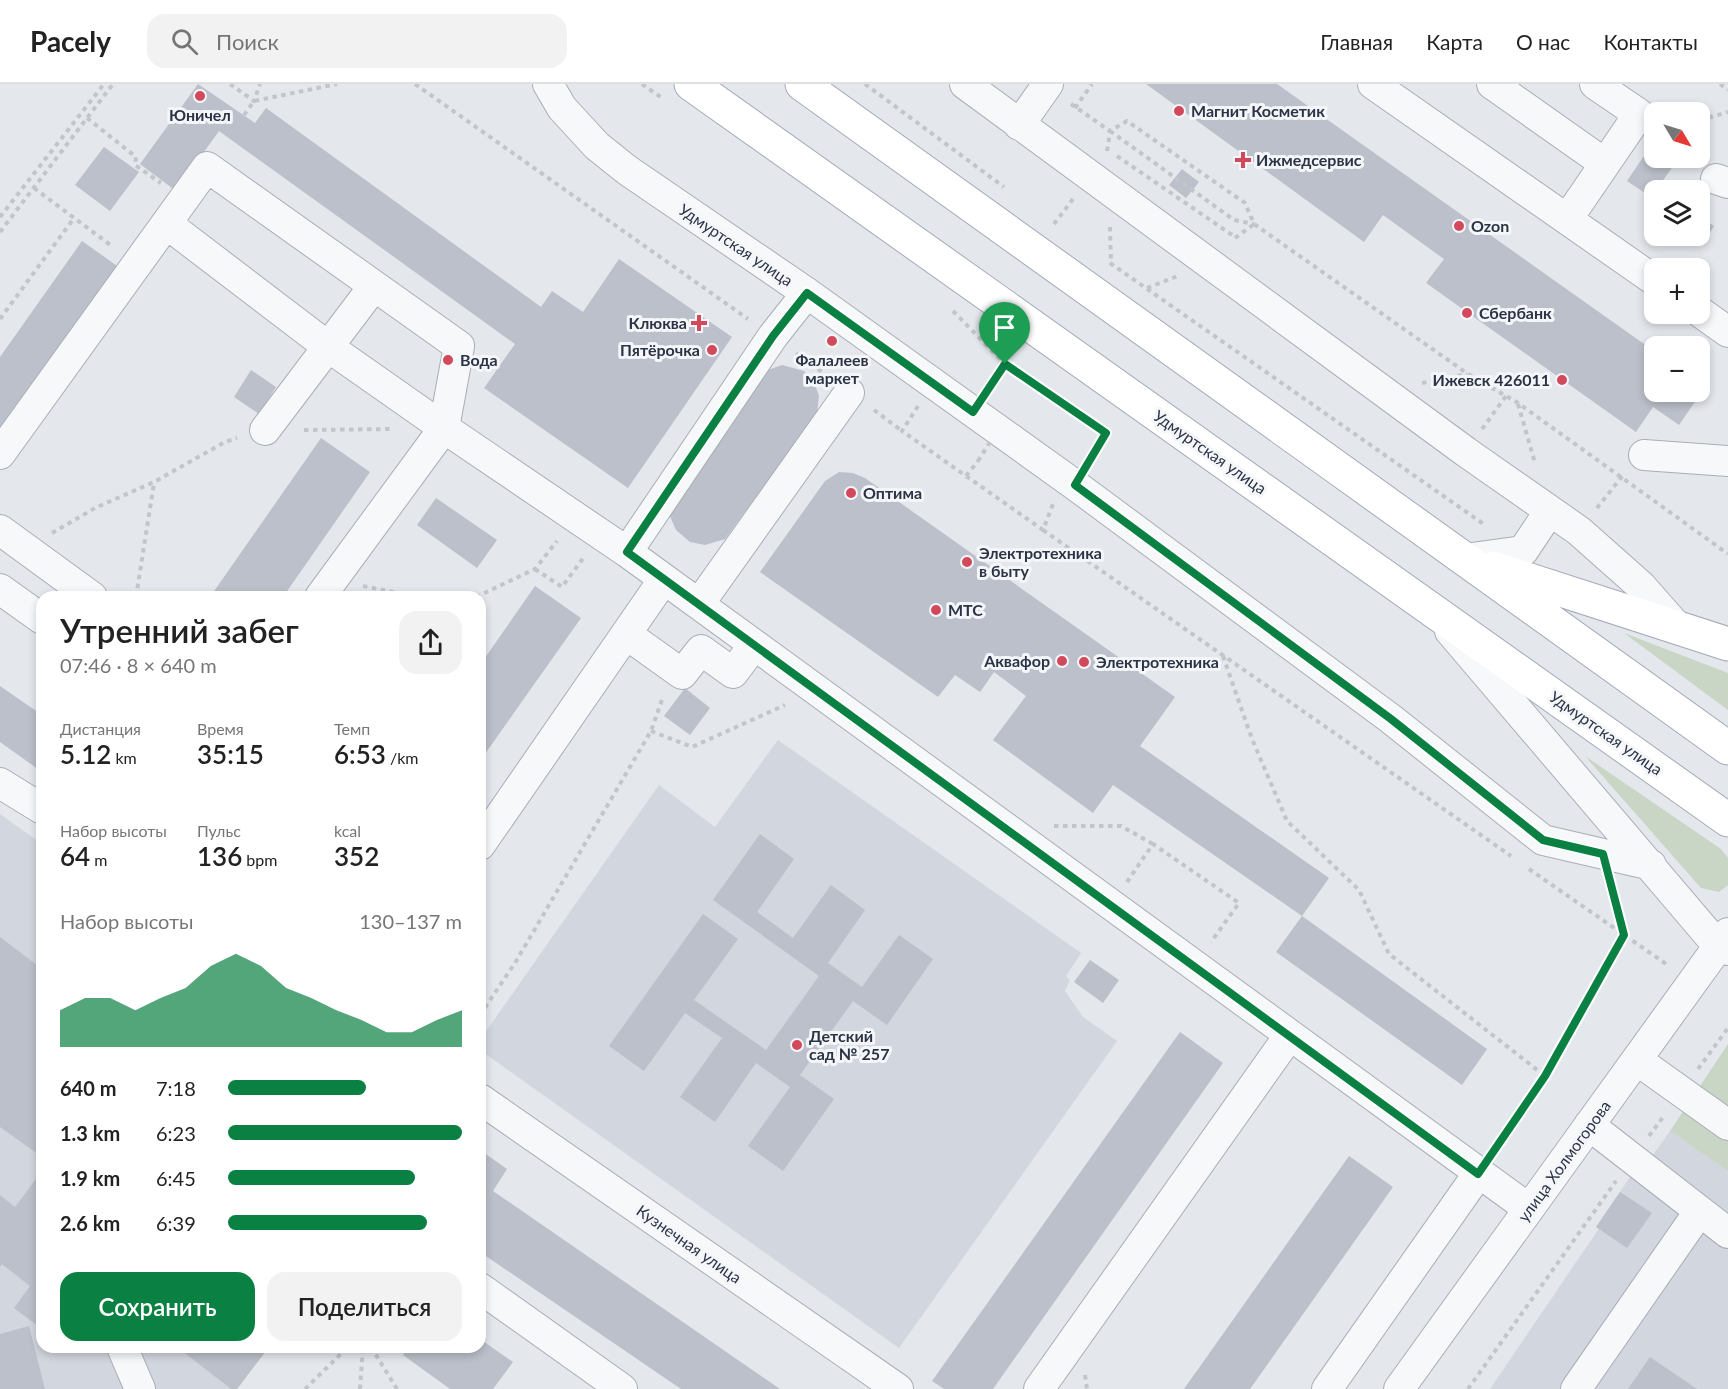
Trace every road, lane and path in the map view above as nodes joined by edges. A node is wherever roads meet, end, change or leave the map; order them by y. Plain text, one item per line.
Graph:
1 (104, 84) edge
2 (114, 84) edge
3 (230, 84) edge
4 (260, 84) edge
5 (337, 84) edge
6 (415, 84) edge
7 (548, 84) edge
8 (691, 84) edge
9 (802, 84) edge
10 (865, 84) edge
11 (965, 84) edge
12 (1048, 84) edge
13 (1092, 84) edge
14 (1373, 84) edge
15 (1492, 84) edge
16 (1595, 84) edge
17 (1720, 84) edge
18 (1728, 90) edge
19 (254, 101) junction
20 (1728, 112) edge
21 (244, 115) dead end
22 (1710, 117) edge
23 (87, 118) junction
24 (1019, 125) junction
25 (1110, 131) junction
26 (1108, 149) dead end
27 (1604, 164) junction
28 (34, 188) junction
29 (1007, 189) dead end
30 (175, 212) junction
31 (1045, 217) dead end
32 (0, 218) edge
33 (74, 218) junction
34 (1568, 218) junction
35 (1254, 224) junction
36 (1064, 231) dead end
37 (0, 232) edge
38 (1235, 237) dead end
39 (1102, 257) dead end
40 (138, 265) junction
41 (1644, 273) edge
42 (374, 286) junction
43 (807, 293) junction
44 (0, 319) edge
45 (1710, 319) edge
46 (1728, 332) edge
47 (773, 336) junction
48 (327, 346) junction
49 (849, 393) joint
50 (1506, 396) junction
51 (1518, 403) junction
52 (920, 404) dead end
53 (973, 412) junction
54 (444, 428) junction
55 (396, 429) dead end
56 (265, 430) junction
57 (1466, 452) junction
58 (0, 454) edge
59 (1644, 454) joint
60 (1728, 461) edge
61 (966, 476) junction
62 (1620, 478) junction
63 (154, 482) junction
64 (1075, 485) junction
65 (1549, 512) junction
66 (575, 517) junction
67 (1043, 530) junction
68 (1579, 531) junction
69 (600, 534) junction
70 (12, 538) edge
71 (1523, 551) junction
72 (627, 552) junction
73 (1728, 554) edge
74 (1464, 559) junction
75 (535, 569) junction
76 (664, 579) junction
77 (326, 589) edge
78 (0, 590) edge
79 (84, 591) edge
80 (137, 591) edge
81 (349, 591) edge
82 (486, 592) edge
83 (699, 604) junction
84 (1433, 610) junction
85 (36, 615) edge
86 (1678, 627) junction
87 (626, 634) junction
88 (1728, 644) edge
89 (754, 645) junction
90 (1222, 655) junction
91 (674, 668) junction
92 (791, 702) dead end
93 (651, 731) junction
94 (1728, 748) edge
95 (0, 783) edge
96 (36, 805) edge
97 (1728, 820) edge
98 (486, 836) edge
99 (1153, 844) junction
100 (1030, 847) junction
101 (1603, 854) junction
102 (1516, 860) dead end
103 (1651, 865) junction
104 (1526, 867) dead end
105 (1111, 906) junction
106 (1624, 935) junction
107 (1725, 943) edge
108 (1194, 967) junction
109 (1693, 983) junction
110 (486, 1006) edge
111 (1728, 1028) edge
112 (1288, 1036) junction
113 (1637, 1060) junction
114 (1545, 1076) junction
115 (1682, 1092) junction
116 (486, 1103) edge
117 (1589, 1125) junction
118 (1728, 1125) edge
119 (1631, 1160) junction
120 (1478, 1174) junction
121 (1528, 1209) junction
122 (1700, 1212) junction
123 (1728, 1233) edge
124 (486, 1292) edge
125 (125, 1353) edge
126 (342, 1353) edge
127 (363, 1353) edge
128 (376, 1353) edge
129 (140, 1389) edge
130 (305, 1389) edge
131 (360, 1389) edge
132 (397, 1389) edge
133 (622, 1389) edge
134 (898, 1389) edge
135 (1039, 1389) edge
136 (1327, 1389) edge
137 (1399, 1389) edge
138 (1468, 1389) edge
139 (1576, 1389) edge

1 - 32 path
2 - 23 path
3 - 19 path
4 - 19 path
5 - 19 path
6 - 47 path
7 - 43 street, Удмуртская улица
8 - 84 main road, Удмуртская улица
9 - 74 main road
10 - 29 path
11 - 24 street
12 - 24 street
13 - 25 path
14 - 34 street
15 - 27 street
16 - 27 street
17 - 18 path
19 - 21 path
20 - 22 path
23 - 28 path
23 - 30 path
24 - 57 street
25 - 35 path
25 - 35 path
26 - 38 path
27 - 34 street
28 - 33 path
28 - 37 path
30 - 40 street
30 - 42 street
30 - 48 street
31 - 36 path
33 - 40 path
33 - 44 path
34 - 41 street
35 - 50 path
39 - 71 path
40 - 58 street
42 - 48 street
42 - 54 street
43 - 47 street
43 - 53 street, Удмуртская улица
45 - 46 street
47 - 49 path
47 - 72 street
48 - 54 street
48 - 56 street
49 - 83 street
50 - 51 path
50 - 57 path
51 - 62 path
51 - 65 path
52 - 61 path
53 - 61 path, bridge
53 - 64 street, Удмуртская улица
53 - 64 path
54 - 66 street
54 - 77 street
55 - 56 path
56 - 63 path
57 - 65 street
59 - 60 street
59 - 62 path
61 - 67 path
62 - 68 path
62 - 73 path
63 - 70 path
63 - 80 path
64 - 67 path
64 - 101 street, Удмуртская улица
65 - 68 street
65 - 71 street
66 - 69 street
66 - 75 path
67 - 90 path
68 - 86 street
69 - 72 street
69 - 75 path
70 - 79 street
71 - 74 street
72 - 76 street
74 - 86 main road
74 - 94 main road
75 - 82 path
76 - 83 street
76 - 87 street
77 - 81 path
78 - 85 street
83 - 89 street
84 - 97 main road, Удмуртская улица
84 - 103 street
86 - 88 main road
87 - 91 street
87 - 98 street
89 - 91 street
89 - 100 street
90 - 102 path
90 - 114 path
91 - 93 path
92 - 93 path
93 - 110 path
95 - 96 street
99 - 100 path
99 - 105 path
99 - 108 path
100 - 105 street
101 - 103 street, Удмуртская улица
101 - 106 path
103 - 107 street
104 - 106 path
105 - 108 street
106 - 109 path
106 - 114 path
107 - 109 street, улица Холмогорова
108 - 112 street
109 - 113 street, улица Холмогорова
111 - 115 path
112 - 120 street
112 - 135 street
113 - 115 street
113 - 117 street, улица Холмогорова
114 - 120 path
115 - 118 street
115 - 119 path
116 - 134 street, Кузнечная улица
117 - 119 street
117 - 121 street, улица Холмогорова
119 - 122 street
119 - 138 path
120 - 121 street
120 - 136 street
121 - 137 street, улица Холмогорова
122 - 123 street
122 - 139 street
124 - 133 street
125 - 129 street
126 - 130 path
127 - 131 path
128 - 132 path

